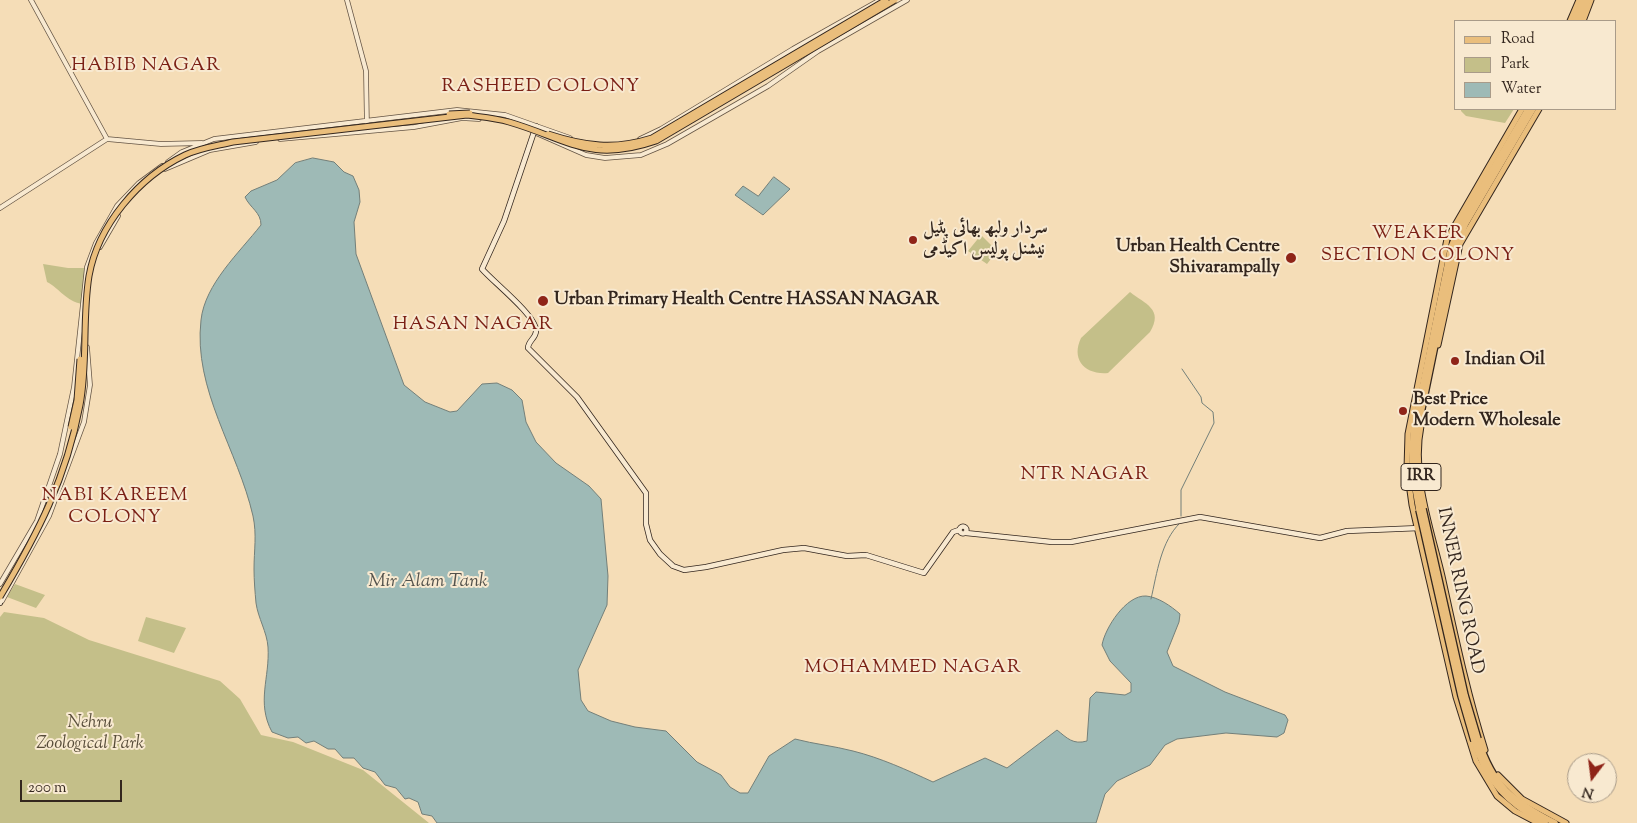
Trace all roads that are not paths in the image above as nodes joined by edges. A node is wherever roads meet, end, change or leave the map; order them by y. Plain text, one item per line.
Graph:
1 (31, 0) edge
2 (346, 0) edge
3 (880, 0) edge
4 (886, 0) edge
5 (895, 0) edge
6 (906, 0) edge
7 (1581, 0) edge
8 (1589, 0) edge
9 (1572, 20) edge
10 (1579, 20) edge
11 (1583, 20) edge
12 (1521, 110) edge
13 (1527, 110) edge
14 (1531, 110) edge
15 (1537, 110) edge
16 (367, 120) junction
17 (536, 126) junction
18 (367, 131) junction
19 (534, 132) junction
20 (107, 139) junction
21 (204, 143) junction
22 (0, 208) edge
23 (1430, 527) junction
24 (1418, 528) junction
25 (0, 584) edge
26 (0, 592) edge
27 (0, 600) edge
28 (1538, 823) edge
29 (1545, 823) edge
30 (1555, 823) edge
31 (1566, 823) edge

1 - 20 street
2 - 16 street
3 - 17 street
4 - 26 main road, bridge
5 - 27 main road, bridge
6 - 19 street
7 - 9 highway
8 - 10 highway
8 - 11 main road
12 - 24 main road, INNER RING ROAD / IRR
13 - 29 highway, bridge
14 - 30 highway, bridge
15 - 23 main road, INNER RING ROAD / IRR
16 - 17 street
16 - 18 street
16 - 21 street
17 - 19 main road
18 - 19 street
18 - 27 street
19 - 24 main road
20 - 21 street
20 - 22 street
21 - 25 street
23 - 24 main road
23 - 31 main road, INNER RING ROAD / IRR
24 - 28 main road, INNER RING ROAD / IRR

